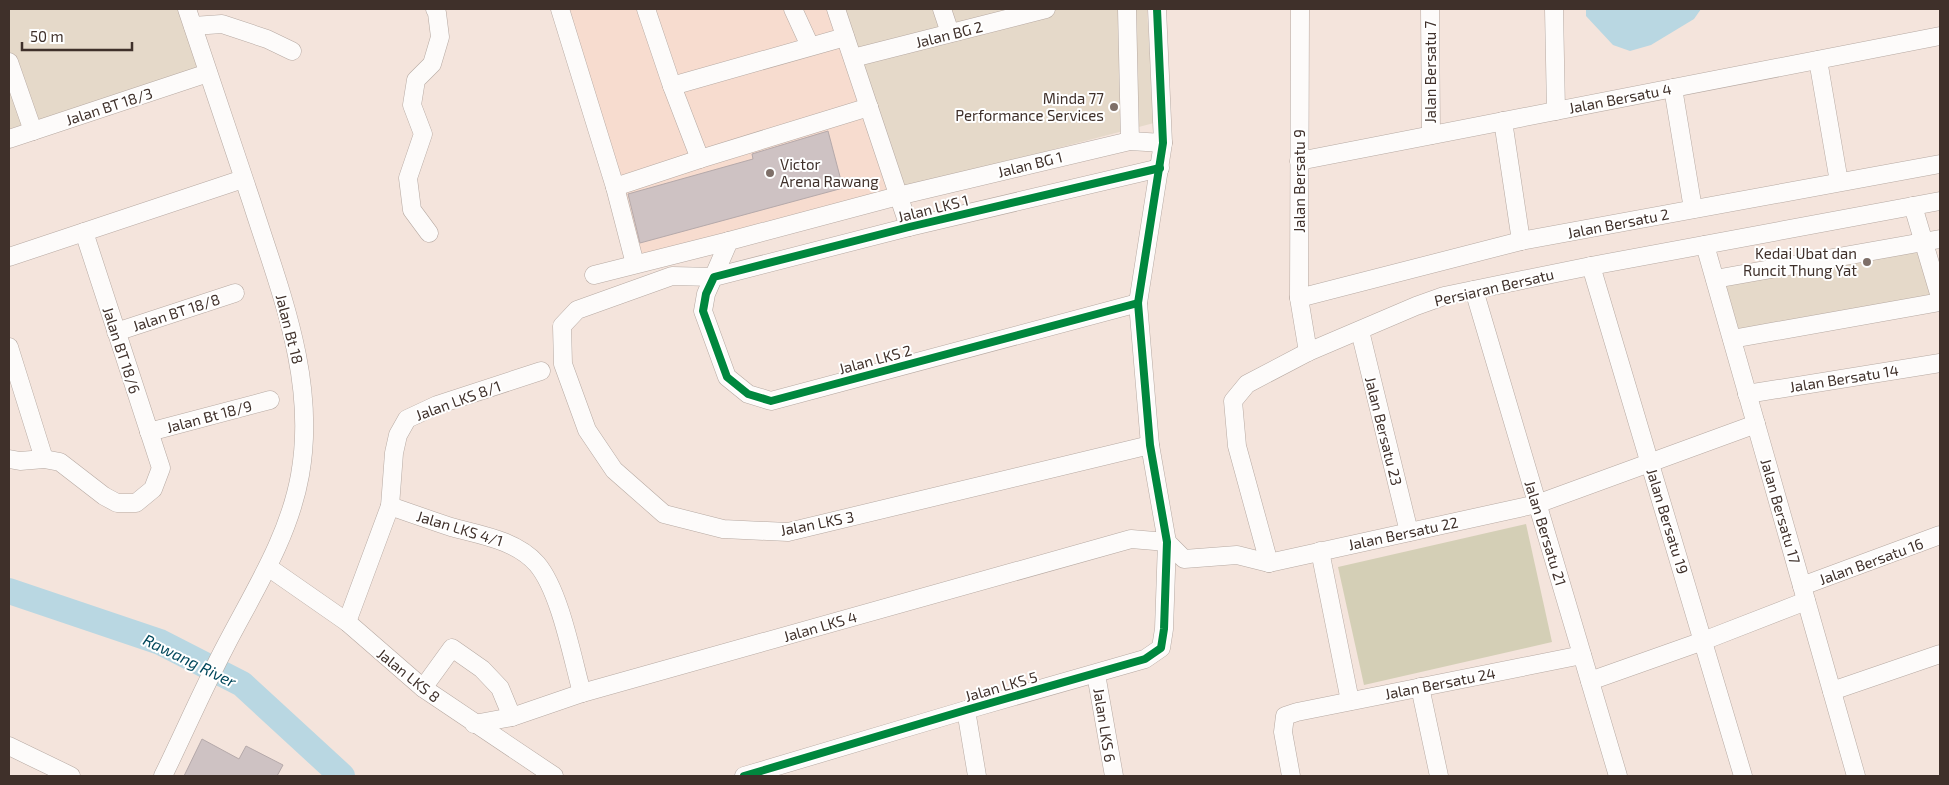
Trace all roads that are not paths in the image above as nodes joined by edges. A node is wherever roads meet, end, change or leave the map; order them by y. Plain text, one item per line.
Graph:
1 (187, 9) edge
2 (435, 9) edge
3 (560, 9) edge
4 (646, 9) edge
5 (793, 9) edge
6 (836, 9) edge
7 (942, 9) edge
8 (1046, 9) edge
9 (1128, 9) edge
10 (1157, 9) edge
11 (1300, 9) edge
12 (1430, 9) edge
13 (1554, 9) edge
14 (193, 26) junction
15 (950, 33) junction
16 (1940, 36) edge
17 (845, 37) junction
18 (810, 46) junction
19 (292, 51) dead end
20 (853, 58) junction
21 (1818, 60) junction
22 (9, 62) edge
23 (208, 73) junction
24 (672, 86) junction
25 (1673, 88) junction
26 (869, 107) junction
27 (1556, 111) junction
28 (1503, 121) junction
29 (33, 131) junction
30 (1431, 135) junction
31 (9, 139) edge
32 (1130, 141) junction
33 (1163, 143) junction
34 (700, 159) junction
35 (1299, 161) junction
36 (1940, 164) edge
37 (1160, 168) junction
38 (244, 179) junction
39 (1839, 182) junction
40 (615, 187) junction
41 (898, 196) junction
42 (1940, 201) edge
43 (1913, 206) junction
44 (1692, 209) junction
45 (909, 228) junction
46 (84, 232) junction
47 (429, 233) dead end
48 (1932, 240) edge
49 (729, 241) junction
50 (1521, 241) junction
51 (1705, 245) junction
52 (9, 257) edge
53 (635, 264) junction
54 (1591, 266) junction
55 (594, 275) dead end
56 (714, 277) junction
57 (1715, 279) junction
58 (1474, 290) junction
59 (235, 292) dead end
60 (1940, 297) edge
61 (1300, 298) junction
62 (1940, 302) edge
63 (1138, 303) junction
64 (1360, 331) junction
65 (116, 332) junction
66 (1732, 339) junction
67 (9, 348) edge
68 (1308, 352) junction
69 (1940, 363) edge
70 (563, 364) joint
71 (541, 371) dead end
72 (1748, 394) junction
73 (270, 400) dead end
74 (1756, 424) junction
75 (149, 432) junction
76 (1150, 446) junction
77 (9, 459) edge
78 (44, 459) junction
79 (1650, 462) junction
80 (1537, 504) junction
81 (390, 506) junction
82 (1409, 532) junction
83 (1940, 535) edge
84 (1167, 542) junction
85 (1320, 551) junction
86 (1269, 562) junction
87 (268, 567) junction
88 (1804, 594) junction
89 (347, 622) junction
90 (1703, 641) junction
91 (1940, 654) edge
92 (1582, 655) junction
93 (1096, 674) junction
94 (1590, 681) junction
95 (1420, 687) junction
96 (422, 688) junction
97 (1832, 690) junction
98 (582, 693) junction
99 (1350, 701) junction
100 (966, 710) junction
101 (512, 717) junction
102 (474, 724) junction
103 (9, 746) edge
104 (71, 776) edge
105 (163, 776) edge
106 (554, 776) edge
107 (744, 776) edge
108 (977, 776) edge
109 (1114, 776) edge
110 (1291, 776) edge
111 (1439, 776) edge
112 (1618, 776) edge
113 (1744, 776) edge
114 (1856, 776) edge

1 - 14 street, Jalan Bt 18
2 - 47 street
3 - 40 street
4 - 24 street
5 - 18 street
6 - 17 street
7 - 15 street
8 - 15 street, Jalan BG 2
9 - 32 street
10 - 33 street, Jalan LKS 5
11 - 35 street, Jalan Bersatu 9
12 - 30 street, Jalan Bersatu 7
13 - 27 street
14 - 19 street
14 - 23 street, Jalan Bt 18
15 - 20 street, Jalan BG 2
16 - 21 street, Jalan Bersatu 4
17 - 18 street
17 - 20 street
18 - 24 street
20 - 26 street
21 - 25 street, Jalan Bersatu 4
21 - 39 street
22 - 29 street
23 - 29 street, Jalan BT 18/3
23 - 38 street, Jalan Bt 18
24 - 34 street
25 - 27 street, Jalan Bersatu 4
25 - 44 street
26 - 34 street
26 - 41 street
27 - 28 street, Jalan Bersatu 4
28 - 30 street, Jalan Bersatu 4
28 - 50 street
29 - 31 street, Jalan BT 18/3
30 - 35 street, Jalan Bersatu 4
32 - 33 street, Jalan BG 1
32 - 41 street, Jalan BG 1
33 - 37 street, Jalan LKS 5
34 - 40 street
35 - 61 street, Jalan Bersatu 9
36 - 39 street, Jalan Bersatu 2
37 - 45 street, Jalan LKS 1
37 - 63 street, Jalan LKS 5
38 - 46 street
38 - 87 street, Jalan Bt 18
39 - 44 street, Jalan Bersatu 2
40 - 53 street
41 - 45 street
41 - 49 street, Jalan BG 1
42 - 43 street, Persiaran Bersatu
43 - 48 street
43 - 51 street, Persiaran Bersatu
44 - 50 street, Jalan Bersatu 2
45 - 56 street, Jalan LKS 1
46 - 52 street
46 - 65 street, Jalan BT 18/6
48 - 57 street
48 - 60 street
49 - 53 street, Jalan BG 1
49 - 56 street, Jalan LKS 2
50 - 61 street, Jalan Bersatu 2
51 - 54 street, Persiaran Bersatu
51 - 57 street, Jalan Bersatu 17
53 - 55 street, Jalan BG 1
54 - 58 street, Persiaran Bersatu
54 - 79 street, Jalan Bersatu 19
56 - 63 street, Jalan LKS 2
56 - 70 street, Jalan LKS 1
57 - 66 street, Jalan Bersatu 17
58 - 64 street, Persiaran Bersatu
58 - 80 street, Jalan Bersatu 21
59 - 65 street, Jalan BT 18/8
61 - 68 street, Jalan Bersatu 9
62 - 66 street
63 - 76 street, Jalan LKS 5
64 - 68 street, Persiaran Bersatu
64 - 82 street, Jalan Bersatu 23
65 - 75 street, Jalan BT 18/6
66 - 72 street, Jalan Bersatu 17
67 - 78 street
68 - 86 street, Persiaran Bersatu
69 - 72 street, Jalan Bersatu 14
70 - 76 street, Jalan LKS 3
71 - 81 street, Jalan LKS 8/1
72 - 74 street, Jalan Bersatu 17
73 - 75 street, Jalan Bt 18/9
74 - 79 street, Jalan Bersatu 22
74 - 88 street, Jalan Bersatu 17
75 - 78 street, Jalan BT 18/6
76 - 84 street, Jalan LKS 5
77 - 78 street
79 - 80 street, Jalan Bersatu 22
79 - 90 street, Jalan Bersatu 19
80 - 82 street, Jalan Bersatu 22
80 - 92 street, Jalan Bersatu 21
81 - 89 street, Jalan LKS 8/1
81 - 98 street, Jalan LKS 4/1
82 - 85 street, Jalan Bersatu 22
83 - 88 street, Jalan Bersatu 16
84 - 86 street
84 - 93 street, Jalan LKS 5
84 - 98 street, Jalan LKS 4
85 - 86 street, Jalan Bersatu 22
85 - 99 street
87 - 89 street, Jalan LKS 8
87 - 105 street, Jalan Bt 18
88 - 90 street, Jalan Bersatu 16
88 - 97 street, Jalan Bersatu 17
89 - 96 street, Jalan LKS 8
90 - 94 street, Jalan Bersatu 16
90 - 113 street, Jalan Bersatu 19
91 - 97 street
92 - 94 street, Jalan Bersatu 21
92 - 95 street, Jalan Bersatu 24
93 - 100 street, Jalan LKS 5
93 - 109 street, Jalan LKS 6
94 - 112 street, Jalan Bersatu 21
95 - 99 street, Jalan Bersatu 24
95 - 111 street
96 - 101 street
96 - 102 street, Jalan LKS 8
97 - 114 street, Jalan Bersatu 17
98 - 101 street, Jalan LKS 4
99 - 110 street, Jalan Bersatu 24
100 - 107 street, Jalan LKS 5
100 - 108 street
101 - 102 street, Jalan LKS 4
102 - 106 street, Jalan LKS 8
103 - 104 street

